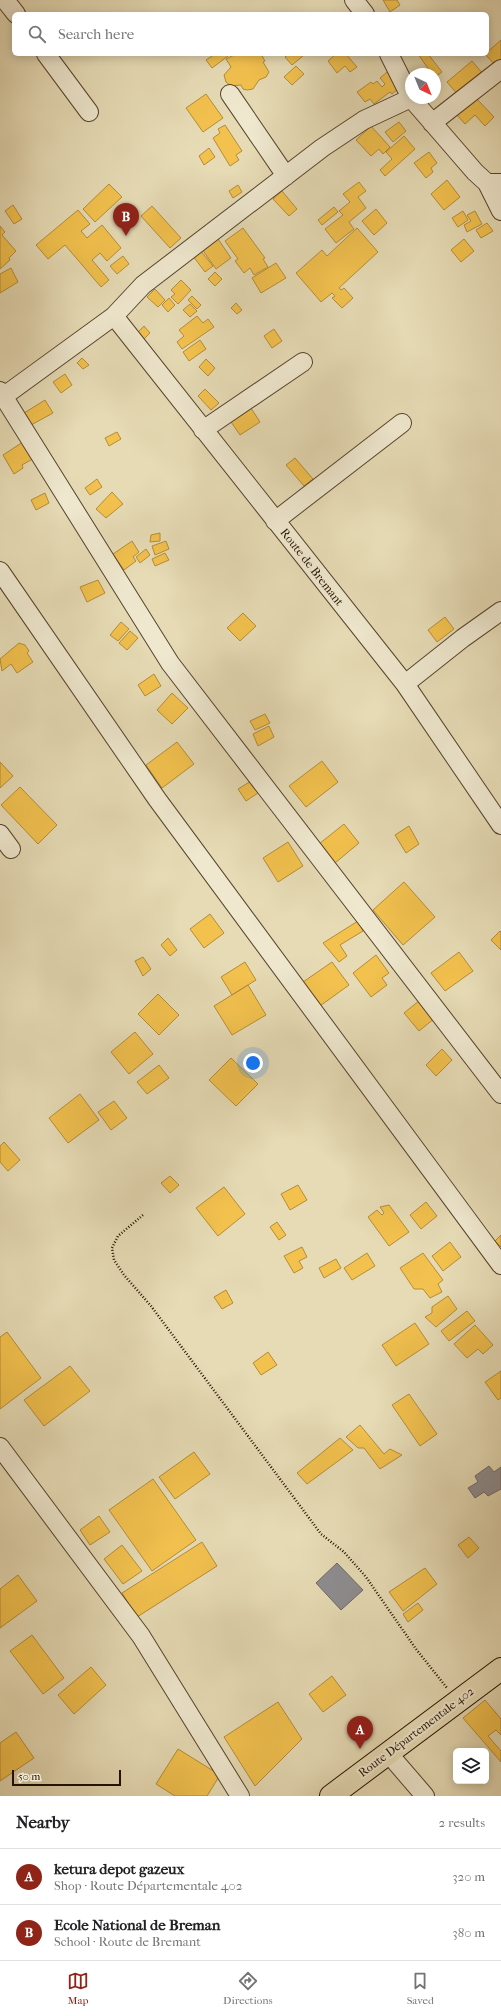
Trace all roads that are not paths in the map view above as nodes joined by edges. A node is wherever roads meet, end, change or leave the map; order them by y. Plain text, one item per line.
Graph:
1 (5, 0) edge
2 (354, 0) edge
3 (14, 12) edge
4 (363, 12) edge
5 (47, 56) edge
6 (390, 56) edge
7 (501, 69) edge
8 (405, 86) edge
9 (230, 94) dead end
10 (405, 101) edge
11 (416, 104) edge
12 (89, 112) dead end
13 (432, 123) junction
14 (286, 176) junction
15 (494, 183) edge
16 (501, 211) edge
17 (114, 316) junction
18 (303, 362) dead end
19 (1, 395) edge
20 (402, 423) dead end
21 (204, 430) junction
22 (275, 520) junction
23 (0, 571) edge
24 (501, 611) edge
25 (405, 684) junction
26 (501, 825) edge
27 (0, 834) edge
28 (11, 849) dead end
29 (501, 1094) edge
30 (501, 1265) edge
31 (0, 1447) edge
32 (501, 1668) edge
33 (388, 1753) junction
34 (240, 1796) edge
35 (331, 1796) edge
36 (424, 1796) edge

1 - 3 street
2 - 4 street
5 - 12 street
6 - 8 street
7 - 13 street
9 - 14 street
10 - 14 street
11 - 13 street
13 - 15 street
14 - 17 street
15 - 16 street
17 - 19 street
17 - 21 street, Route de Bremant
18 - 21 street
19 - 29 street
20 - 22 street
21 - 22 street, Route de Bremant
22 - 25 street, Route de Bremant
23 - 30 street
24 - 25 street
25 - 26 street, Route de Bremant
27 - 28 street
31 - 34 street
32 - 33 main road, Route Départementale 402
33 - 35 main road, Route Départementale 402
33 - 36 street

